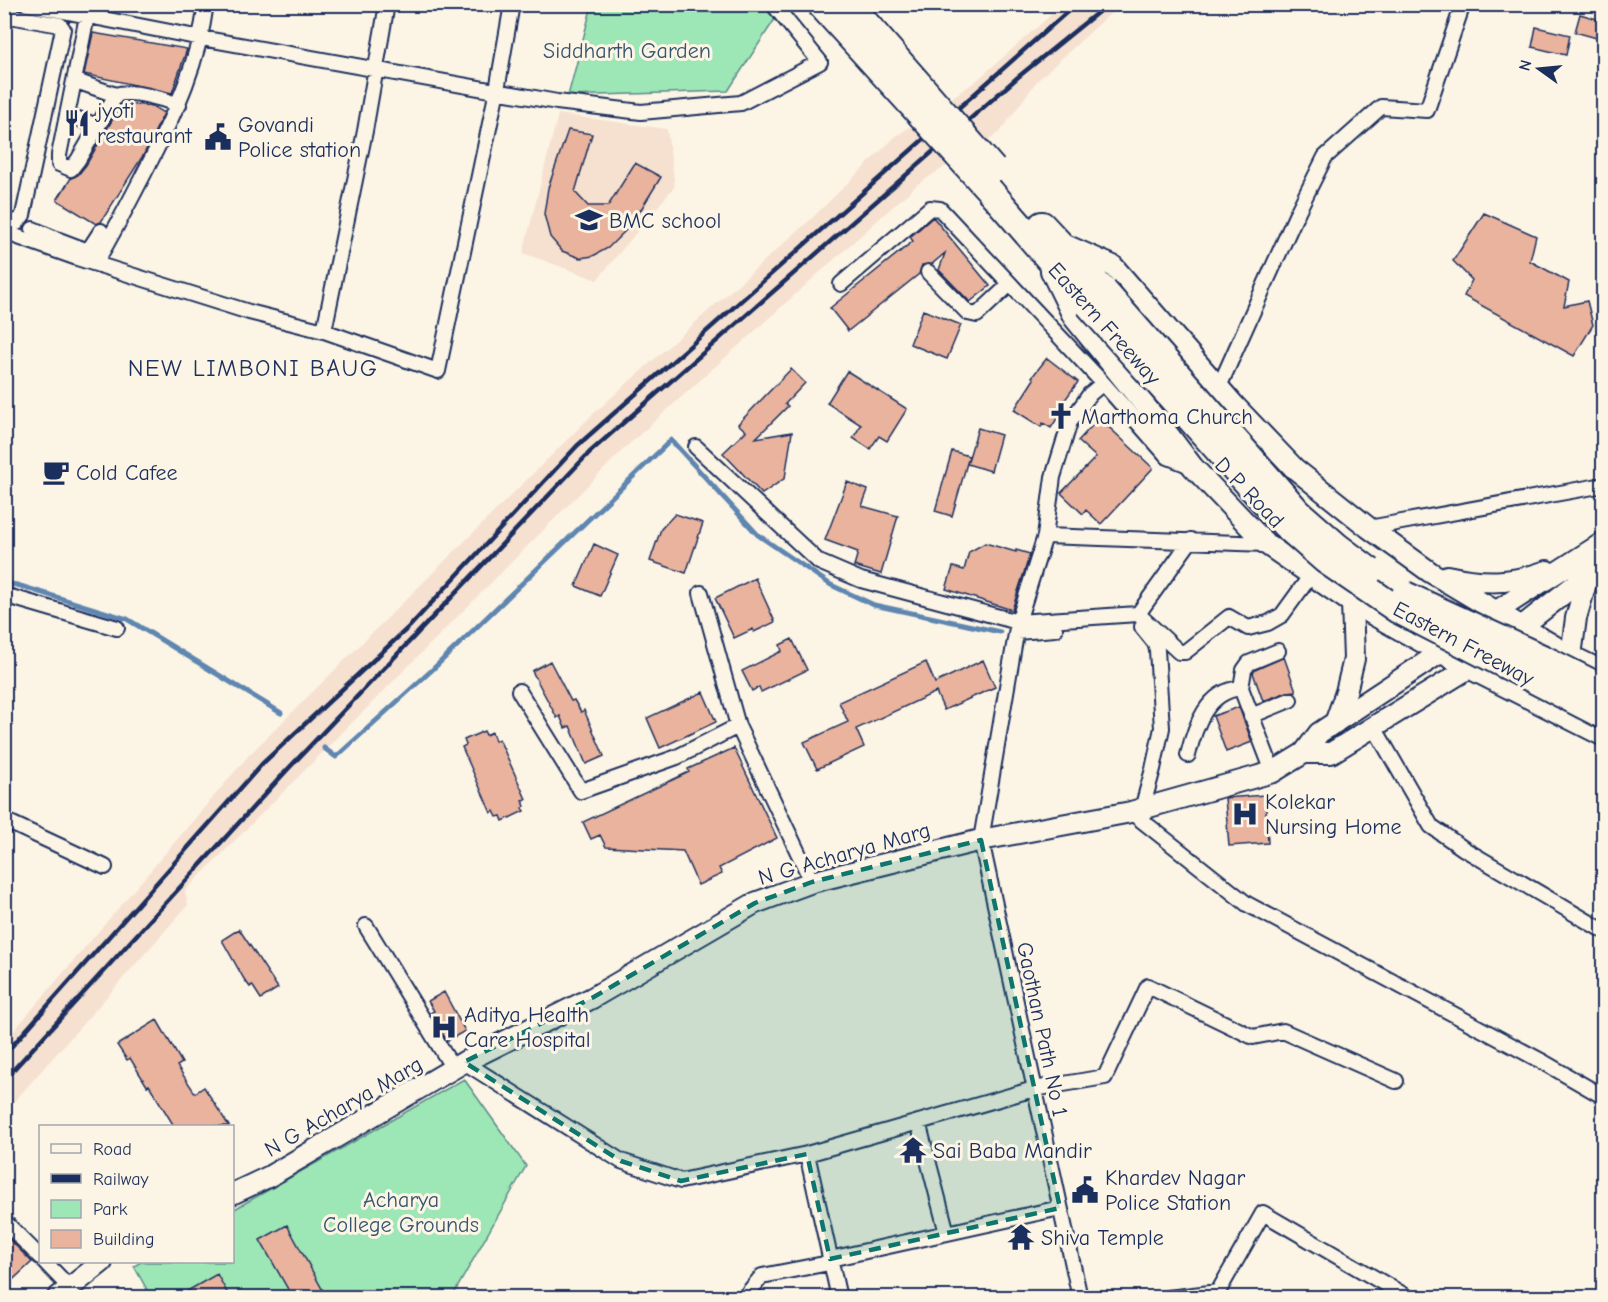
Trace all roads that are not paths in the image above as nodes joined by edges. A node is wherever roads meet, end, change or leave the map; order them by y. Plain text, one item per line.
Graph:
1 (27, 4) edge
2 (206, 4) edge
3 (387, 4) edge
4 (512, 4) edge
5 (773, 4) edge
6 (820, 4) edge
7 (849, 4) edge
8 (1463, 4) edge
9 (4, 15) edge
10 (87, 16) junction
11 (201, 38) junction
12 (375, 69) junction
13 (75, 76) junction
14 (497, 90) junction
15 (116, 95) junction
16 (179, 105) junction
17 (67, 115) junction
18 (98, 126) junction
19 (999, 188) junction
20 (4, 219) edge
21 (33, 229) dead end
22 (101, 231) dead end
23 (4, 232) edge
24 (49, 242) junction
25 (1048, 246) junction
26 (96, 262) junction
27 (928, 272) dead end
28 (841, 284) dead end
29 (1009, 285) junction
30 (1096, 298) junction
31 (324, 331) junction
32 (1103, 383) junction
33 (1219, 387) junction
34 (696, 447) dead end
35 (1193, 467) junction
36 (1604, 485) edge
37 (1369, 528) junction
38 (1045, 536) junction
39 (1191, 540) junction
40 (1604, 542) edge
41 (1266, 544) junction
42 (1591, 565) edge
43 (1430, 572) junction
44 (1311, 575) junction
45 (701, 593) dead end
46 (4, 595) edge
47 (1352, 603) junction
48 (1496, 610) junction
49 (1138, 614) junction
50 (1017, 627) junction
51 (1521, 627) junction
52 (117, 628) dead end
53 (1278, 651) dead end
54 (1442, 653) junction
55 (1571, 656) junction
56 (1469, 668) junction
57 (1604, 672) edge
58 (1240, 688) junction
59 (1604, 689) edge
60 (519, 691) dead end
61 (1290, 700) dead end
62 (1251, 716) junction
63 (1604, 716) edge
64 (1335, 723) junction
65 (738, 726) junction
66 (1374, 727) junction
67 (1604, 736) edge
68 (1304, 753) junction
69 (1188, 755) dead end
70 (1272, 772) junction
71 (1136, 810) junction
72 (4, 820) edge
73 (981, 840) junction
74 (105, 867) dead end
75 (812, 882) junction
76 (366, 926) dead end
77 (1604, 931) edge
78 (459, 1066) junction
79 (1396, 1081) dead end
80 (1034, 1089) junction
81 (1604, 1097) edge
82 (918, 1122) junction
83 (807, 1154) junction
84 (234, 1193) edge
85 (1060, 1208) junction
86 (4, 1221) edge
87 (947, 1233) junction
88 (39, 1256) edge
89 (827, 1261) junction
90 (46, 1263) edge
91 (101, 1263) edge
92 (63, 1292) edge
93 (1218, 1295) edge
94 (744, 1298) edge
95 (839, 1298) edge
96 (1080, 1298) edge
97 (1168, 1298) edge
98 (1409, 1298) edge

1 - 10 street
2 - 11 street
3 - 12 street
4 - 14 street
5 - 14 street
6 - 19 highway, Eastern Freeway, bridge
7 - 19 highway, Eastern Freeway, bridge
8 - 33 street
9 - 20 street
10 - 11 street
10 - 13 street
11 - 12 street
11 - 16 street
12 - 14 street
12 - 31 street
13 - 15 street
13 - 17 street
14 - 31 street
15 - 16 street
15 - 18 street
16 - 26 street
17 - 18 street
17 - 18 street
19 - 25 highway, Eastern Freeway
21 - 24 street
22 - 24 street
23 - 24 street
24 - 26 street
25 - 30 highway, Eastern Freeway
25 - 33 main road
25 - 35 main road, D P Road
26 - 31 street
27 - 29 street
28 - 29 street
29 - 32 street
30 - 59 highway, Eastern Freeway, bridge
30 - 63 highway, Eastern Freeway, bridge
32 - 35 street
32 - 38 street
33 - 37 main road
34 - 50 street
35 - 41 main road, D P Road
36 - 37 street
37 - 43 main road
38 - 39 street
38 - 50 street
39 - 41 street
39 - 49 street
40 - 42 main road
41 - 44 main road, D P Road
42 - 43 main road
42 - 48 main road
42 - 51 main road, N G Acharya Marg
42 - 55 main road
43 - 48 main road
44 - 47 main road, D P Road
44 - 49 street
45 - 65 street
46 - 52 street
47 - 54 main road, D P Road
47 - 64 main road
48 - 51 main road
48 - 54 main road
49 - 50 street
50 - 71 street
50 - 73 street
51 - 55 main road
51 - 56 main road, N G Acharya Marg
53 - 58 street
54 - 56 main road, D P Road
54 - 64 main road
55 - 57 main road
56 - 66 main road, N G Acharya Marg
56 - 67 main road, D P Road
58 - 62 street
58 - 69 street
60 - 65 street
61 - 62 street
62 - 70 street
64 - 68 main road
65 - 75 street
66 - 68 main road, N G Acharya Marg
66 - 77 street
68 - 70 main road, N G Acharya Marg
70 - 71 main road, N G Acharya Marg
71 - 73 main road, N G Acharya Marg
71 - 81 street
72 - 74 street
73 - 75 main road, N G Acharya Marg
73 - 80 street, Gaothan Path No 1
75 - 78 main road, N G Acharya Marg
76 - 78 street
78 - 83 street
78 - 84 main road, N G Acharya Marg
79 - 80 street
80 - 82 street
80 - 85 street, Gaothan Path No 1
82 - 83 street
82 - 87 street
83 - 89 street
85 - 87 street
85 - 96 street, Gaothan Path No 1
86 - 88 street
87 - 89 street
89 - 94 street
89 - 95 street
90 - 92 street
91 - 92 main road
93 - 97 street
93 - 98 street

